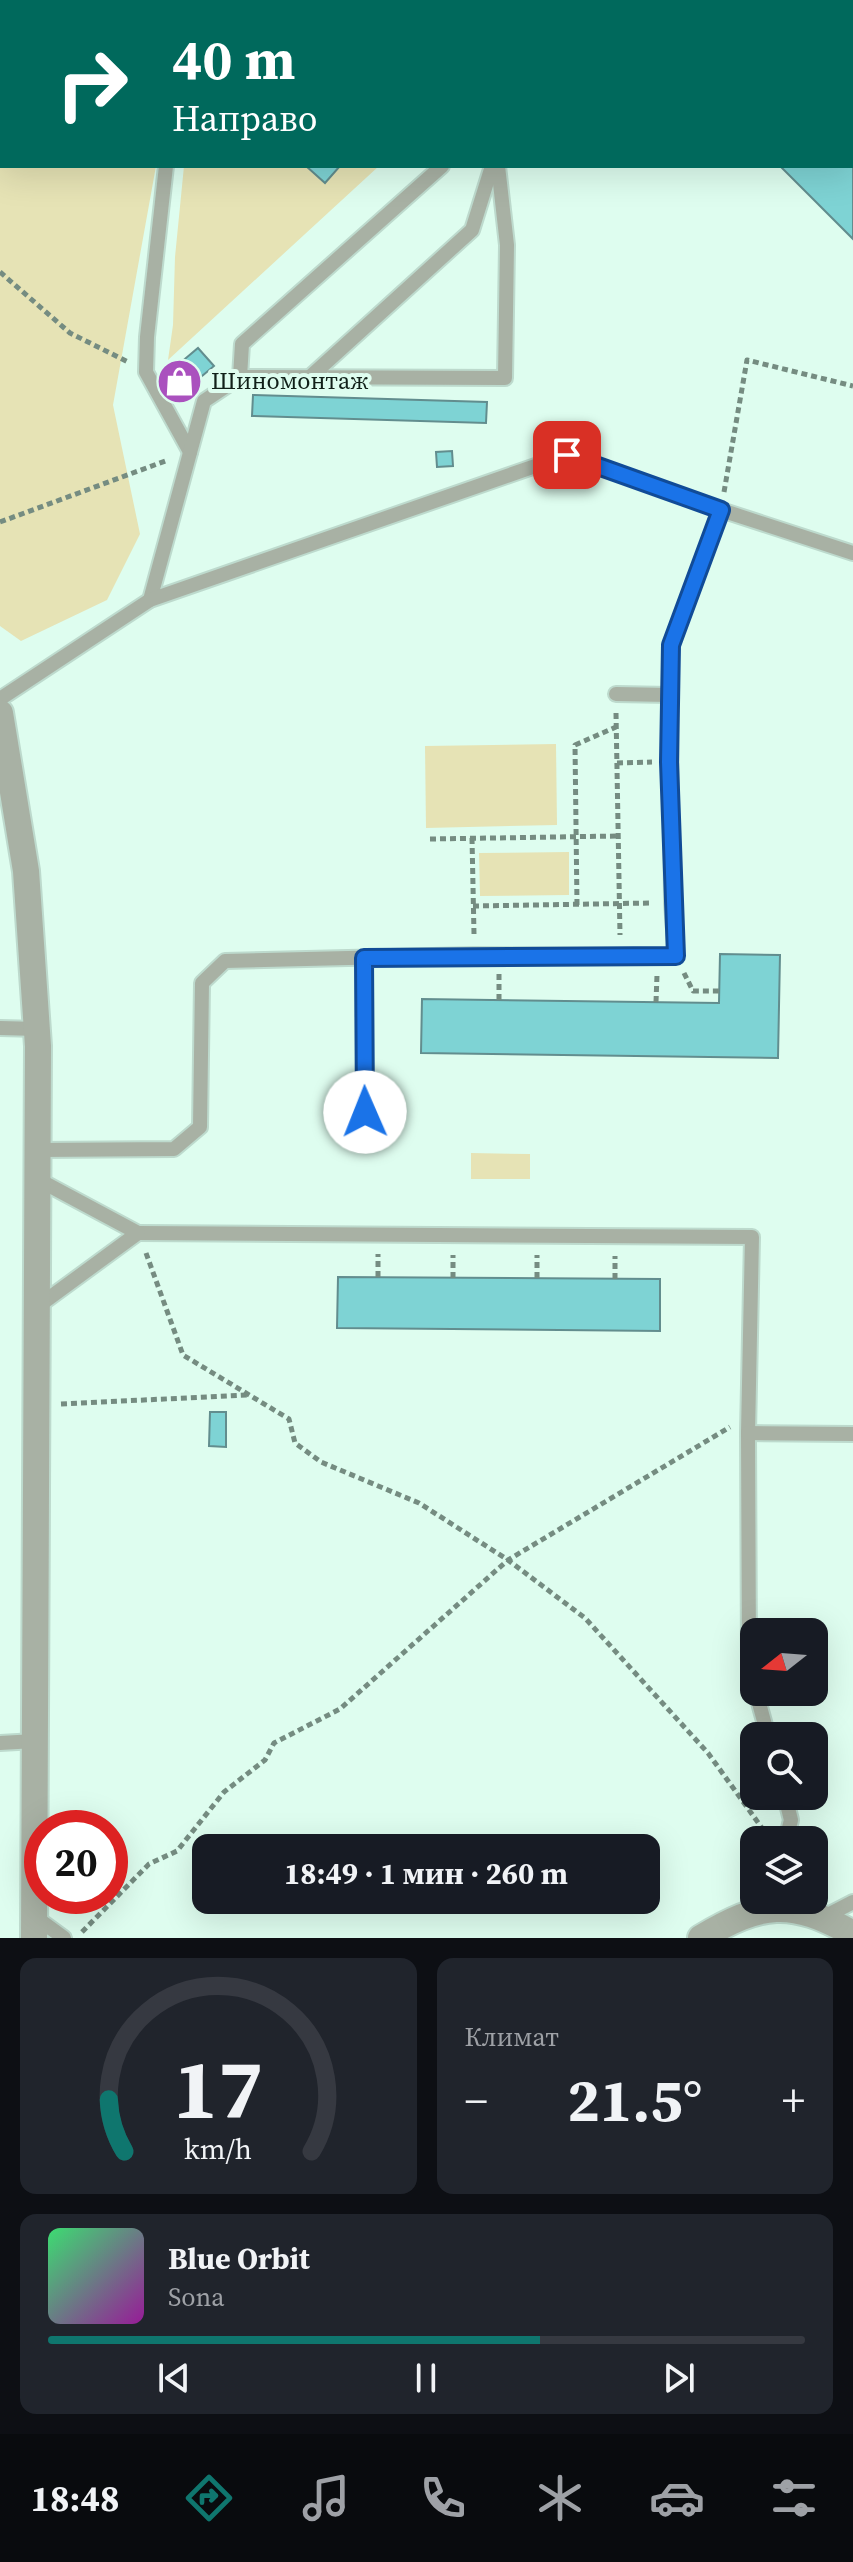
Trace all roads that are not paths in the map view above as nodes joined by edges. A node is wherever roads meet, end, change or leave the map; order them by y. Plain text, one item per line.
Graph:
1 (166, 168) edge
2 (440, 168) edge
3 (491, 168) edge
4 (498, 168) edge
5 (240, 377) junction
6 (310, 377) junction
7 (190, 452) junction
8 (721, 510) junction
9 (853, 553) edge
10 (150, 600) junction
11 (616, 694) road end
12 (670, 695) junction
13 (0, 699) edge
14 (0, 713) edge
15 (364, 958) junction
16 (0, 1028) edge
17 (38, 1029) junction
18 (365, 1112) dead end
19 (39, 1150) junction
20 (39, 1180) junction
21 (138, 1233) junction
22 (37, 1307) junction
23 (748, 1433) junction
24 (853, 1434) edge
25 (749, 1618) edge
26 (35, 1741) junction
27 (0, 1743) edge
28 (853, 1902) edge
29 (745, 1914) edge
30 (812, 1914) edge
31 (824, 1917) junction
32 (34, 1927) edge
33 (853, 1934) edge
34 (64, 1938) edge
35 (701, 1938) edge

1 - 7 lane
2 - 5 lane
3 - 6 lane
4 - 6 lane
5 - 6 lane
5 - 7 lane
7 - 10 lane
8 - 9 lane
8 - 10 lane
8 - 12 lane
10 - 13 lane
11 - 12 lane
12 - 15 lane
14 - 17 street
15 - 18 lane
15 - 19 lane
16 - 17 lane
17 - 19 street
19 - 20 street
20 - 21 lane
20 - 22 street
21 - 22 lane
21 - 23 lane
22 - 26 street
23 - 24 lane
23 - 25 lane
26 - 27 lane
26 - 32 street
28 - 31 lane
29 - 35 street
30 - 31 street
31 - 33 street
32 - 34 lane

